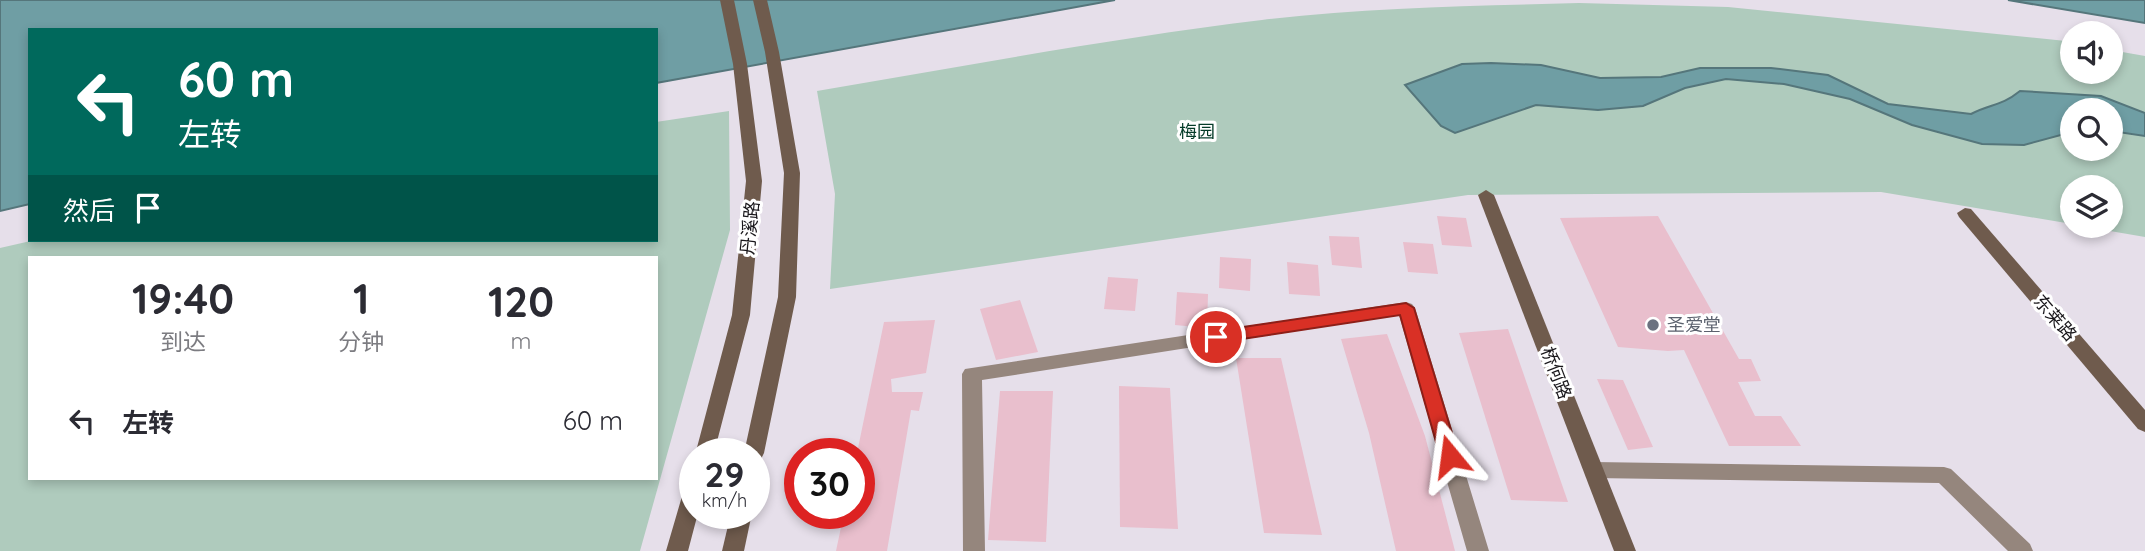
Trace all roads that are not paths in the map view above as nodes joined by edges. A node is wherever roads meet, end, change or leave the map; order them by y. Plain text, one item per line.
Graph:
1 (727, 0) edge
2 (760, 0) edge
3 (1486, 195) dead end
4 (1965, 213) dead end
5 (2145, 424) edge
6 (708, 438) edge
7 (757, 438) edge
8 (1594, 470) junction
9 (683, 529) edge
10 (738, 529) edge
11 (677, 551) edge
12 (733, 551) edge
13 (974, 551) edge
14 (1478, 551) edge
15 (1625, 551) edge
16 (2022, 551) edge

1 - 6 main road, 丹溪路
2 - 7 main road
3 - 8 main road, 桥何路
4 - 5 main road, 东莱路
8 - 15 main road, 桥何路
8 - 16 street
9 - 11 main road
10 - 12 main road
13 - 14 street

